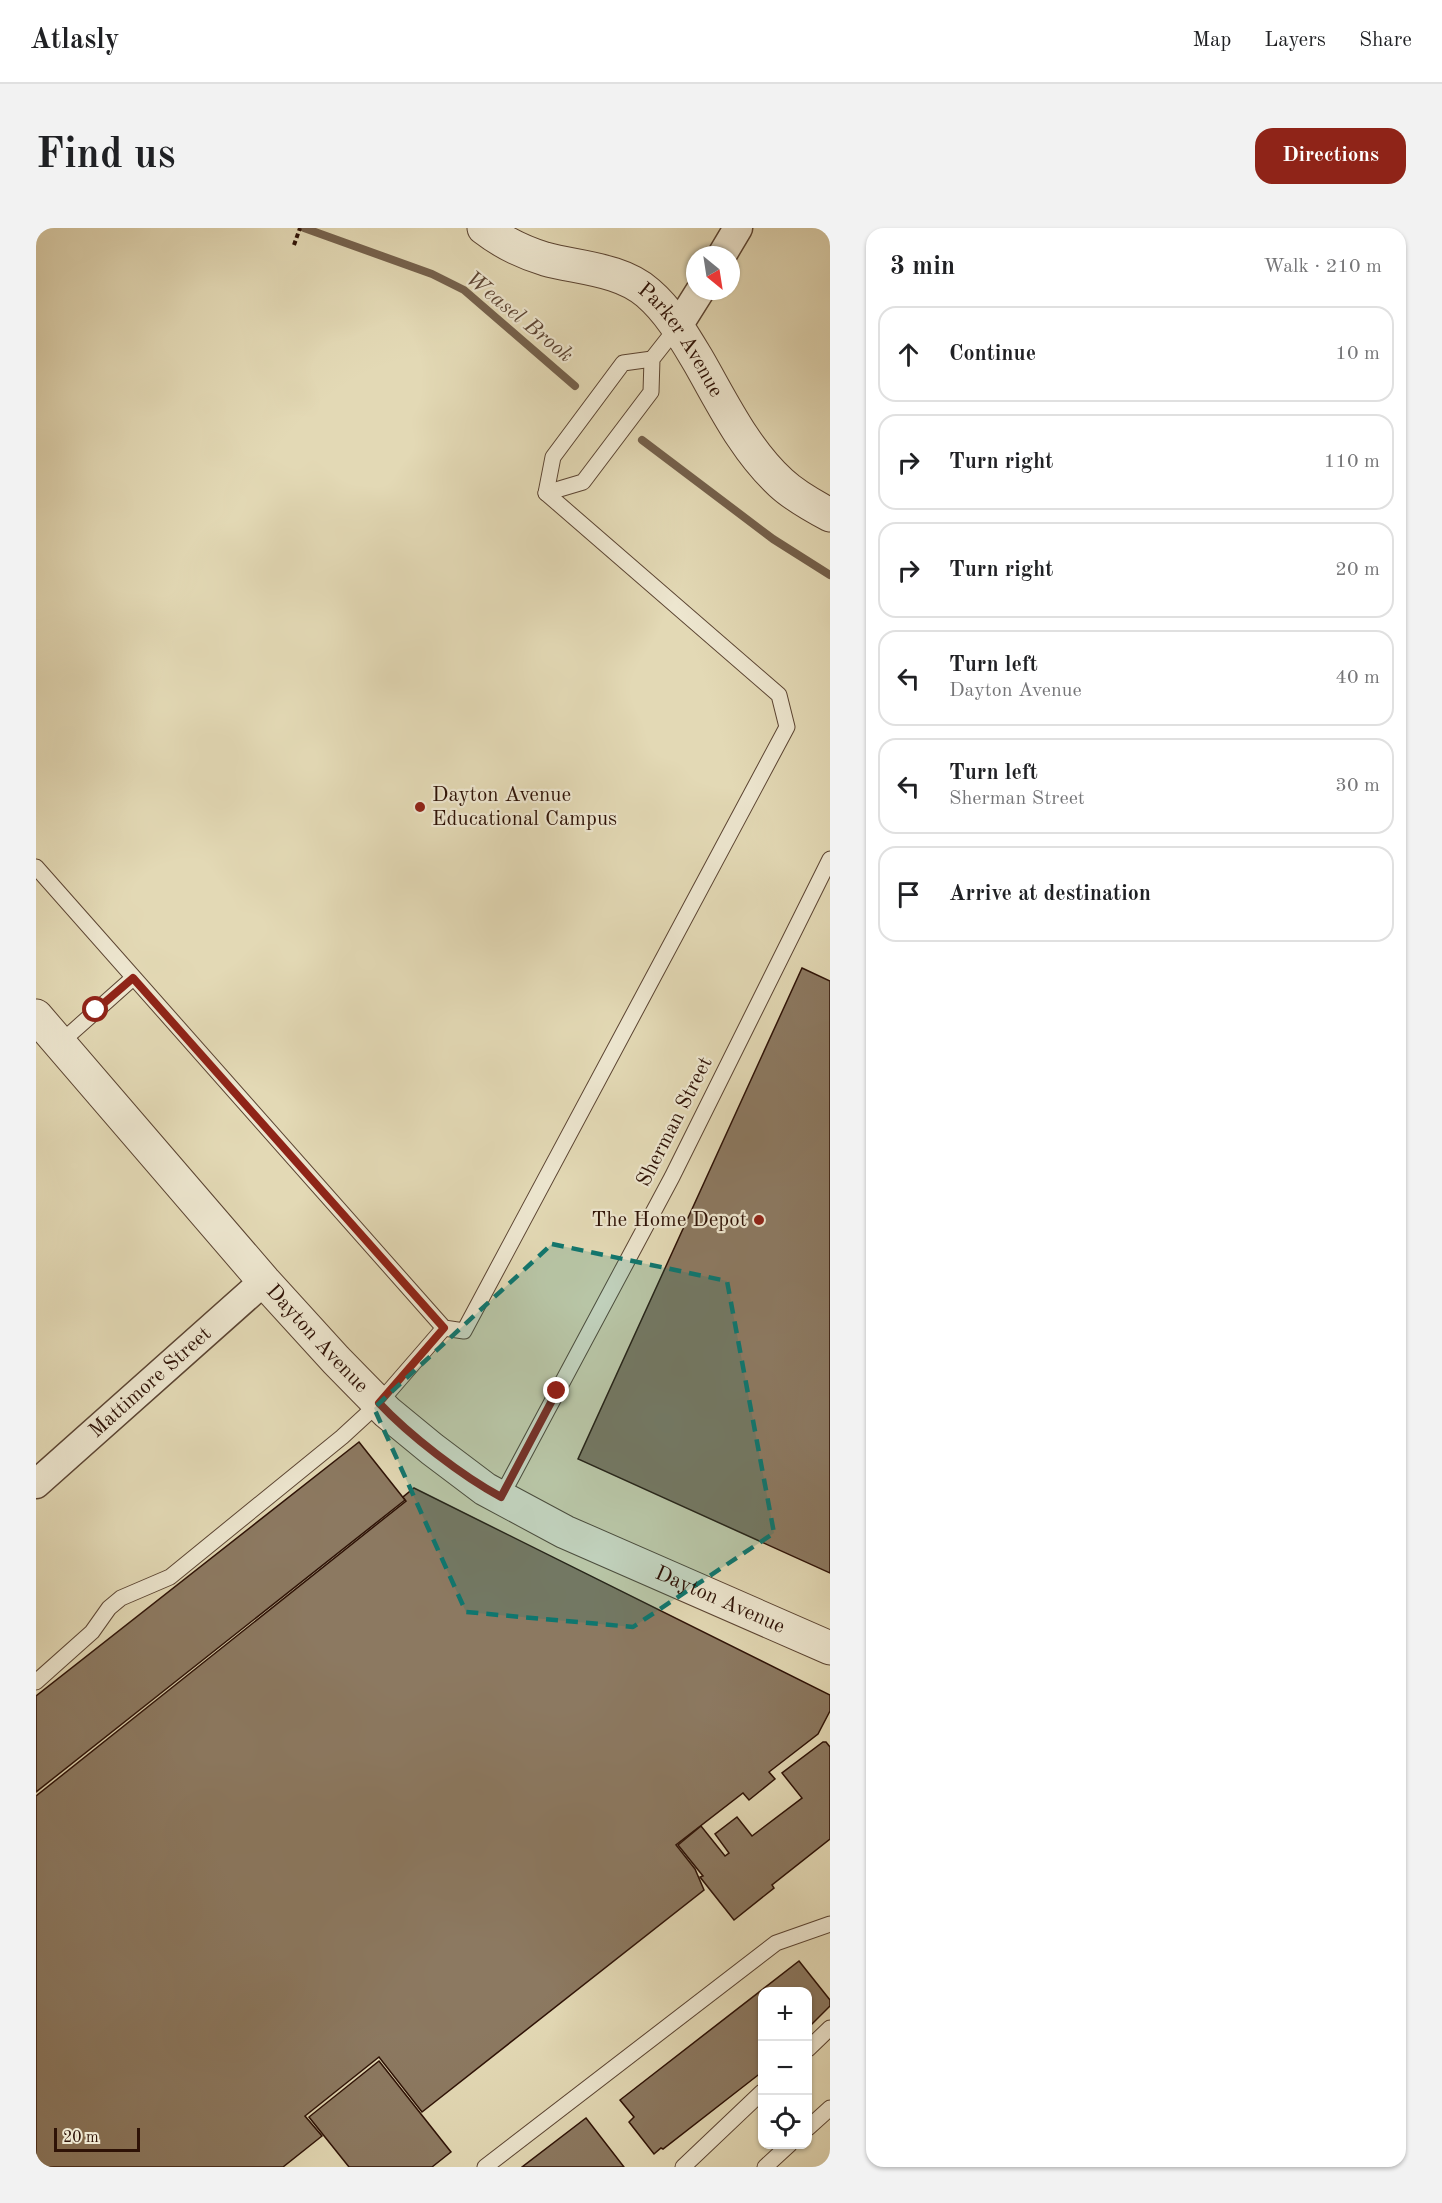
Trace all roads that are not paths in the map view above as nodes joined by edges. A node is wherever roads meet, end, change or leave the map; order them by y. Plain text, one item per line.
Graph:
1 (484, 228) edge
2 (738, 228) edge
3 (727, 246) edge
4 (694, 300) edge
5 (678, 326) junction
6 (652, 359) junction
7 (546, 494) junction
8 (830, 515) edge
9 (830, 859) edge
10 (36, 867) edge
11 (133, 978) junction
12 (45, 1033) edge
13 (264, 1281) junction
14 (444, 1328) junction
15 (379, 1403) junction
16 (36, 1484) edge
17 (501, 1497) junction
18 (830, 1648) edge
19 (36, 1682) edge
20 (830, 1924) edge
21 (830, 2028) edge
22 (812, 2044) edge
23 (759, 2095) edge
24 (830, 2108) edge
25 (812, 2124) edge
26 (785, 2149) edge
27 (485, 2167) edge
28 (683, 2167) edge
29 (765, 2167) edge

1 - 5 street, Parker Avenue
2 - 3 street
4 - 5 street
5 - 6 lane
5 - 8 street, Parker Avenue
6 - 7 lane
6 - 7 lane
7 - 14 lane
9 - 17 lane, Sherman Street
10 - 11 lane
11 - 12 lane
11 - 14 lane
12 - 13 street, Dayton Avenue
13 - 15 street, Dayton Avenue
13 - 16 street, Mattimore Street
14 - 15 lane
15 - 17 street, Dayton Avenue
15 - 19 lane
17 - 18 street, Dayton Avenue
20 - 27 lane
21 - 22 lane
23 - 28 lane
24 - 25 lane
26 - 29 lane

